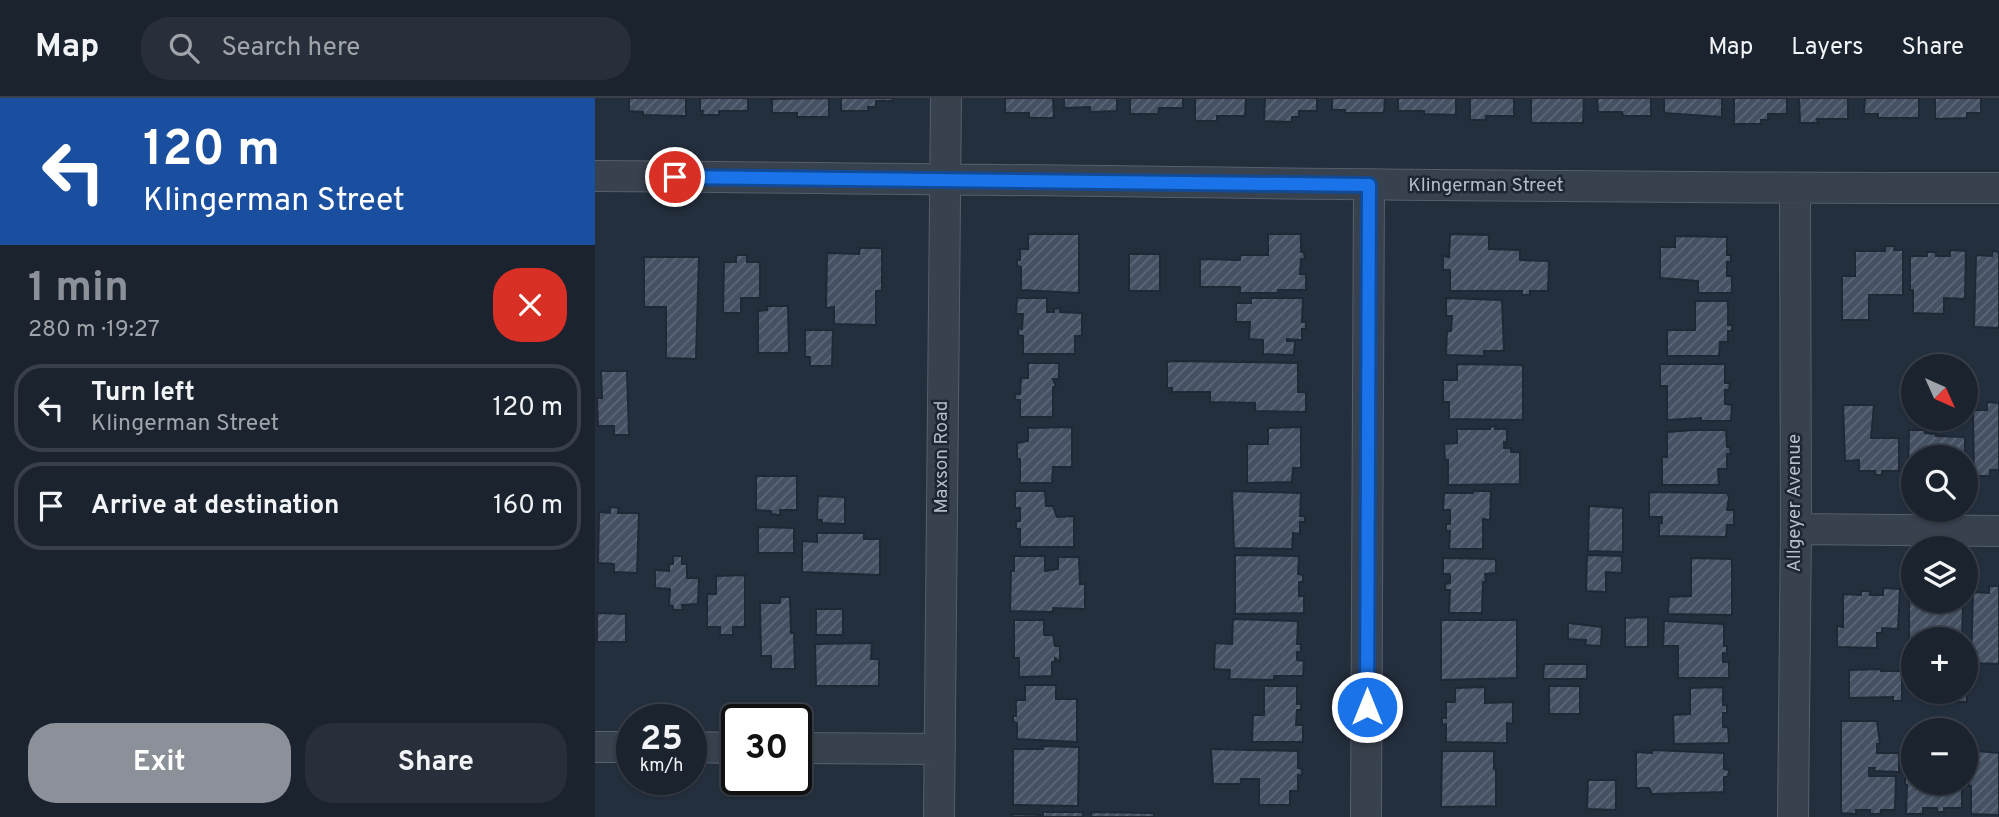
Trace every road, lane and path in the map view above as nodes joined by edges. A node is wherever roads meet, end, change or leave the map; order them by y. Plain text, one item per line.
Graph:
1 (946, 98) edge
2 (595, 176) edge
3 (943, 178) junction
4 (1369, 185) junction
5 (1795, 188) junction
6 (1999, 188) edge
7 (1795, 529) junction
8 (1999, 531) edge
9 (595, 747) edge
10 (616, 747) edge
11 (812, 748) edge
12 (940, 749) junction
13 (939, 817) edge
14 (1366, 817) edge
15 (1793, 817) edge

1 - 3 street, Maxson Road
2 - 3 street, Klingerman Street
3 - 4 street, Klingerman Street
3 - 12 street, Maxson Road
4 - 5 street, Klingerman Street
4 - 14 street
5 - 6 street, Klingerman Street
5 - 7 street, Allgeyer Avenue
7 - 8 street
7 - 15 street, Allgeyer Avenue
9 - 10 street
11 - 12 street
12 - 13 street, Maxson Road

